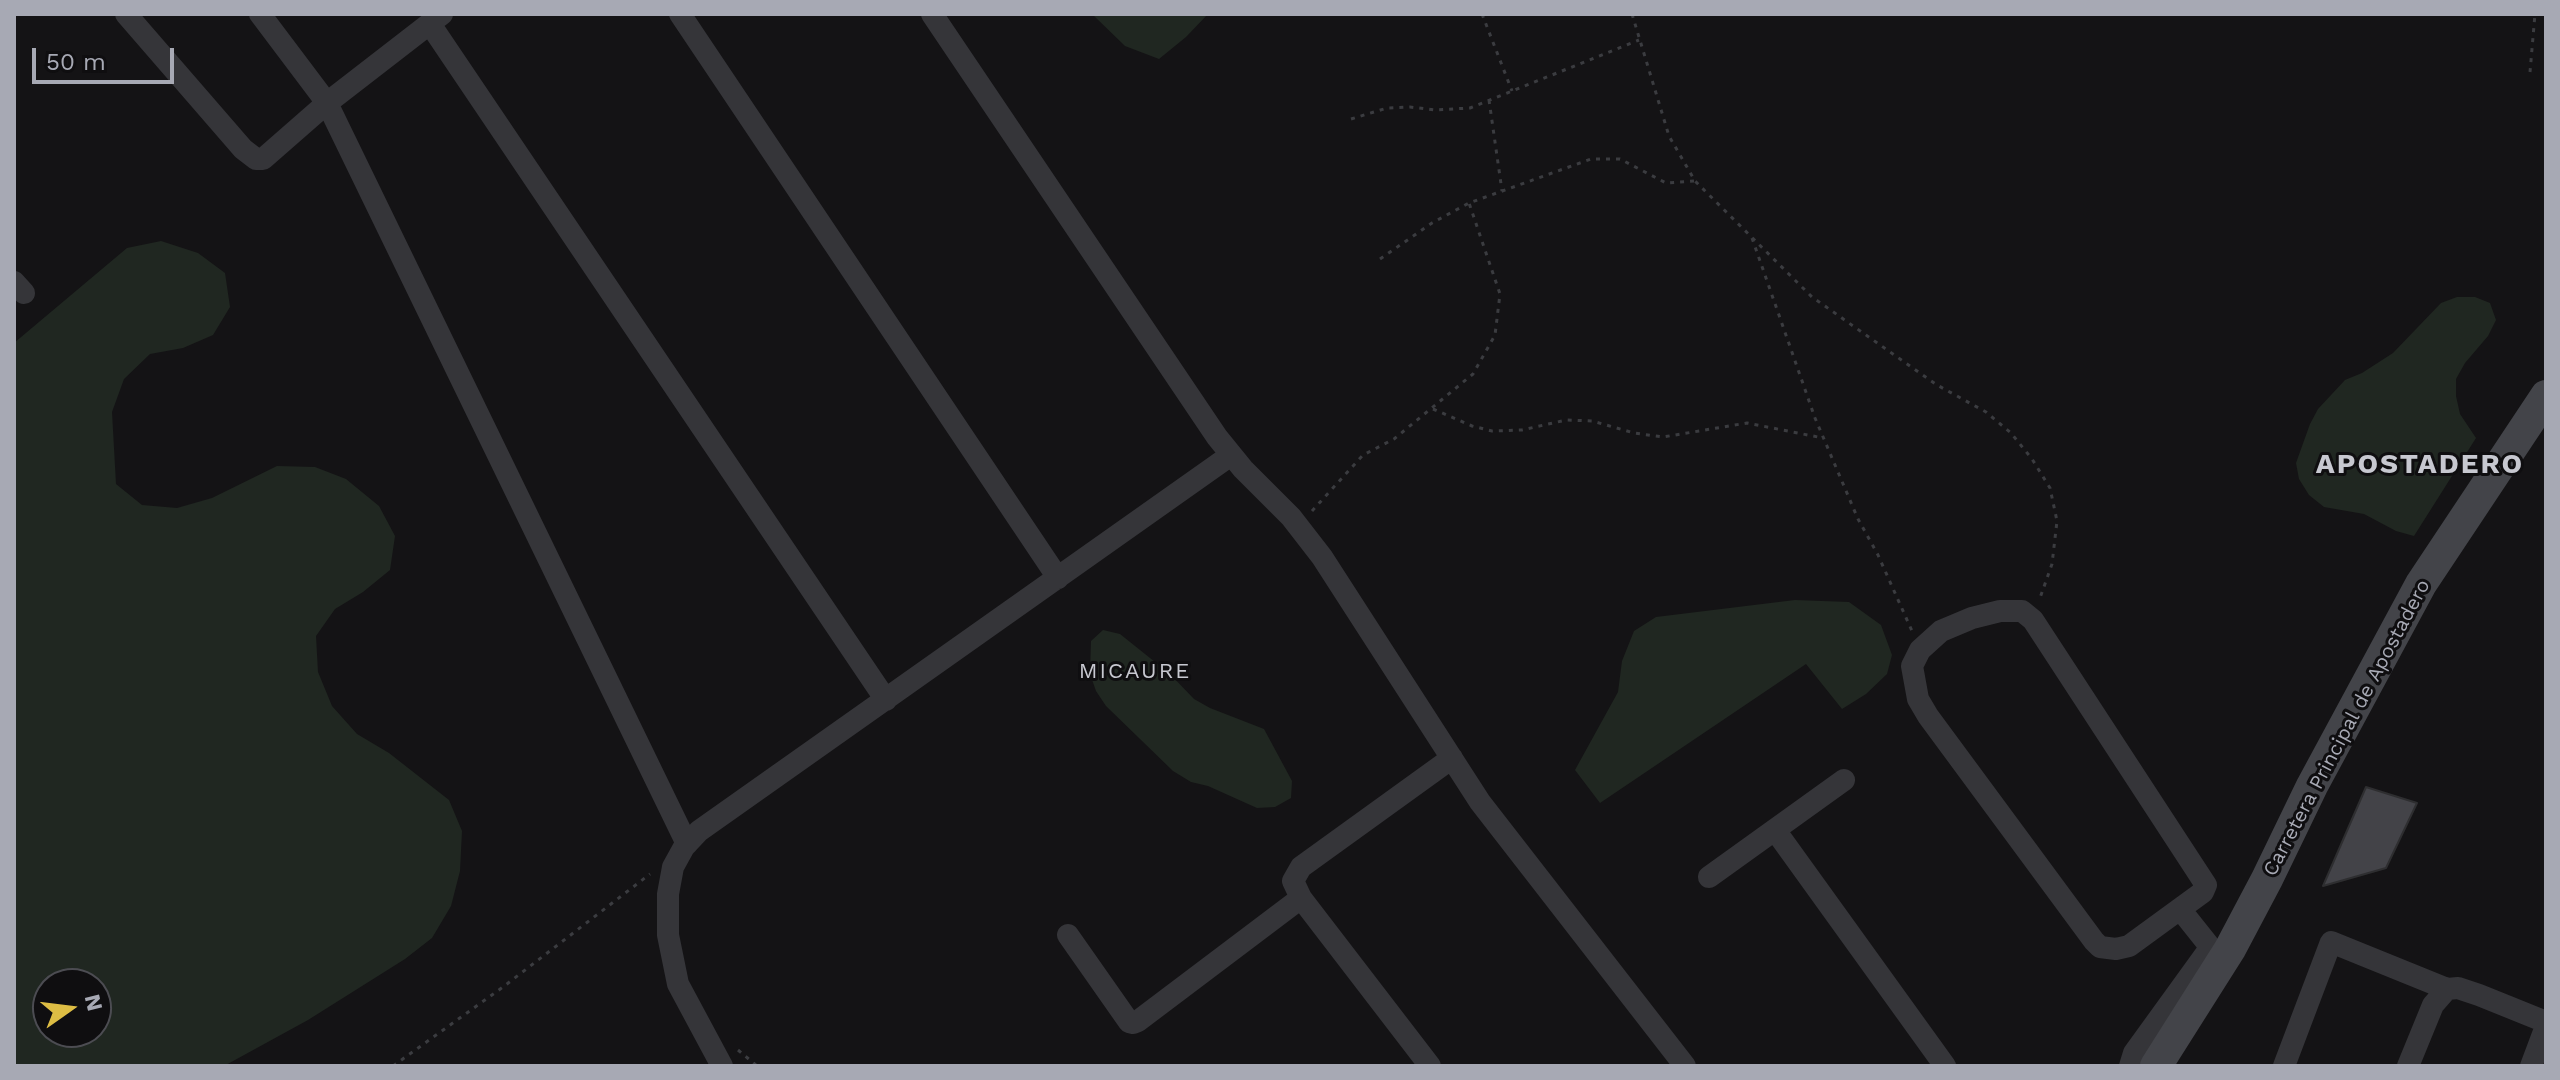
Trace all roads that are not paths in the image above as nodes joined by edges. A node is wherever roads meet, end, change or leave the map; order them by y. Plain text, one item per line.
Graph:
1 (126, 14) edge
2 (260, 14) edge
3 (680, 14) edge
4 (932, 14) edge
5 (436, 19) edge
6 (327, 103) junction
7 (2546, 396) edge
8 (1231, 455) junction
9 (1058, 578) junction
10 (886, 700) junction
11 (1452, 758) junction
12 (1844, 780) dead end
13 (1775, 830) junction
14 (687, 844) junction
15 (1709, 877) dead end
16 (1301, 898) junction
17 (2180, 909) junction
18 (1068, 935) dead end
19 (2216, 955) junction
20 (2447, 989) junction
21 (2546, 1024) edge
22 (2182, 1025) junction
23 (722, 1066) edge
24 (1430, 1066) edge
25 (1685, 1066) edge
26 (1945, 1066) edge
27 (2130, 1066) edge
28 (2156, 1066) edge
29 (2168, 1066) edge
30 (2284, 1066) edge
31 (2408, 1066) edge
32 (2531, 1066) edge

1 - 6 street
2 - 6 street
3 - 9 street
4 - 8 street
5 - 6 street
5 - 10 street
6 - 14 street
7 - 19 street, Carretera Principal de Apostadero
8 - 9 street
8 - 11 street
9 - 10 street
10 - 14 street
11 - 16 street
11 - 25 street
12 - 13 street
13 - 15 street
13 - 26 street
14 - 23 street
16 - 18 street
16 - 24 street
17 - 17 street
17 - 19 street
19 - 22 street, Carretera Principal de Apostadero
19 - 27 street
20 - 21 street
20 - 30 street
20 - 31 street
21 - 32 street
22 - 28 street, Carretera Principal de Apostadero
22 - 29 street

